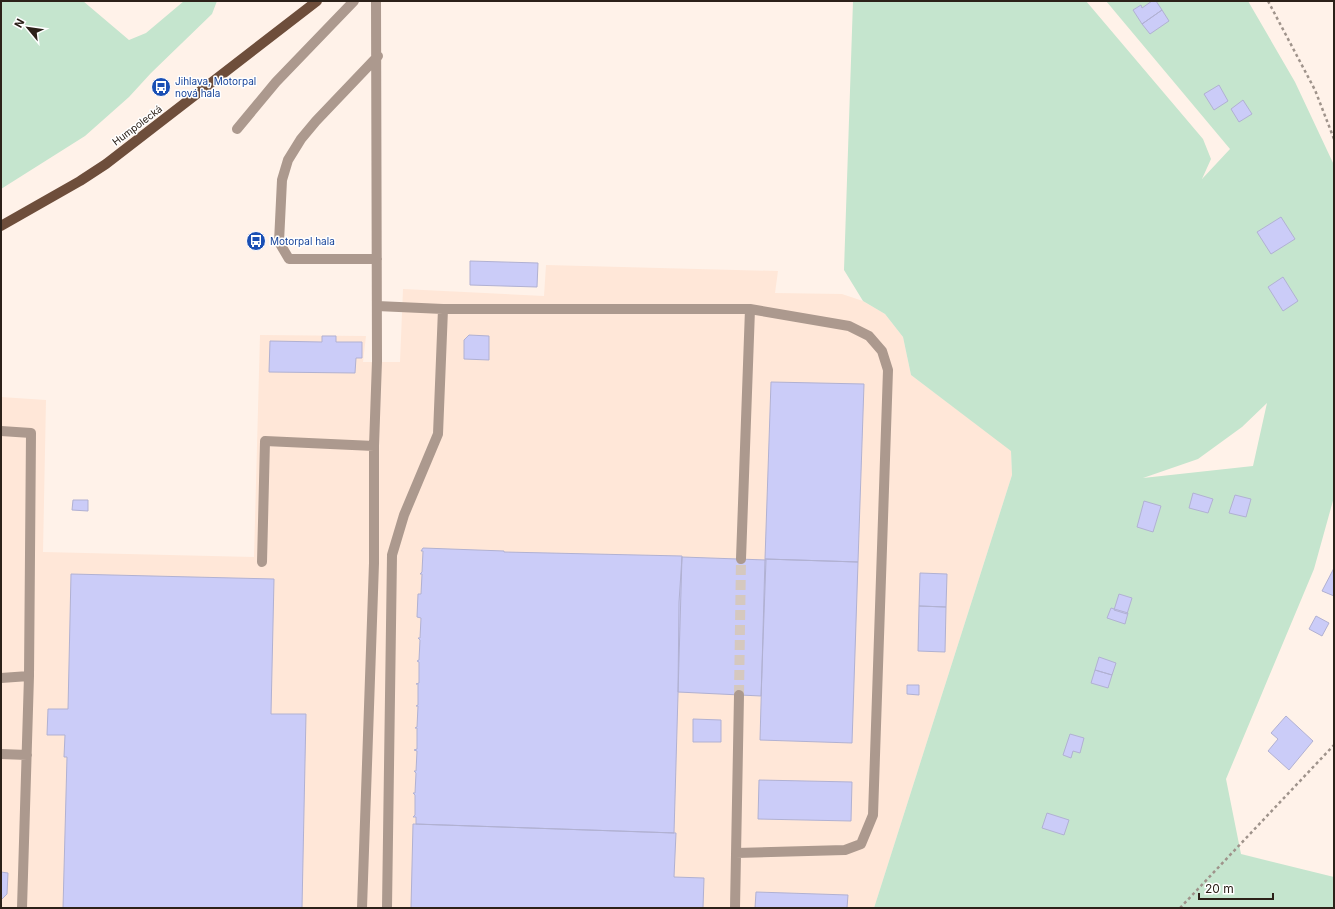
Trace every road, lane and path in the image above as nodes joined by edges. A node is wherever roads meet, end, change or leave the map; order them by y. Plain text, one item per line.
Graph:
1 (317, 1) edge
2 (354, 1) edge
3 (376, 1) edge
4 (1268, 1) edge
5 (378, 56) junction
6 (237, 129) dead end
7 (1334, 139) edge
8 (1, 226) edge
9 (378, 259) junction
10 (377, 306) junction
11 (443, 309) junction
12 (750, 309) junction
13 (1, 431) edge
14 (374, 446) junction
15 (741, 559) tunnel mouth
16 (262, 562) dead end
17 (29, 676) junction
18 (1, 678) edge
19 (739, 695) tunnel mouth
20 (1334, 745) edge
21 (1, 754) edge
22 (27, 755) junction
23 (736, 853) junction
24 (22, 908) edge
25 (362, 908) edge
26 (387, 908) edge
27 (735, 908) edge
28 (1180, 908) edge

1 - 8 main road, Humpolecká
2 - 6 street
3 - 5 street
4 - 7 path
5 - 9 street
5 - 9 street
9 - 10 street
10 - 11 street
10 - 14 street
11 - 12 street
11 - 26 street
12 - 15 street
12 - 23 street
13 - 17 street
14 - 16 street
14 - 25 street
17 - 18 street
17 - 22 street
19 - 23 street
20 - 28 path
21 - 22 street
22 - 24 street
23 - 27 street

